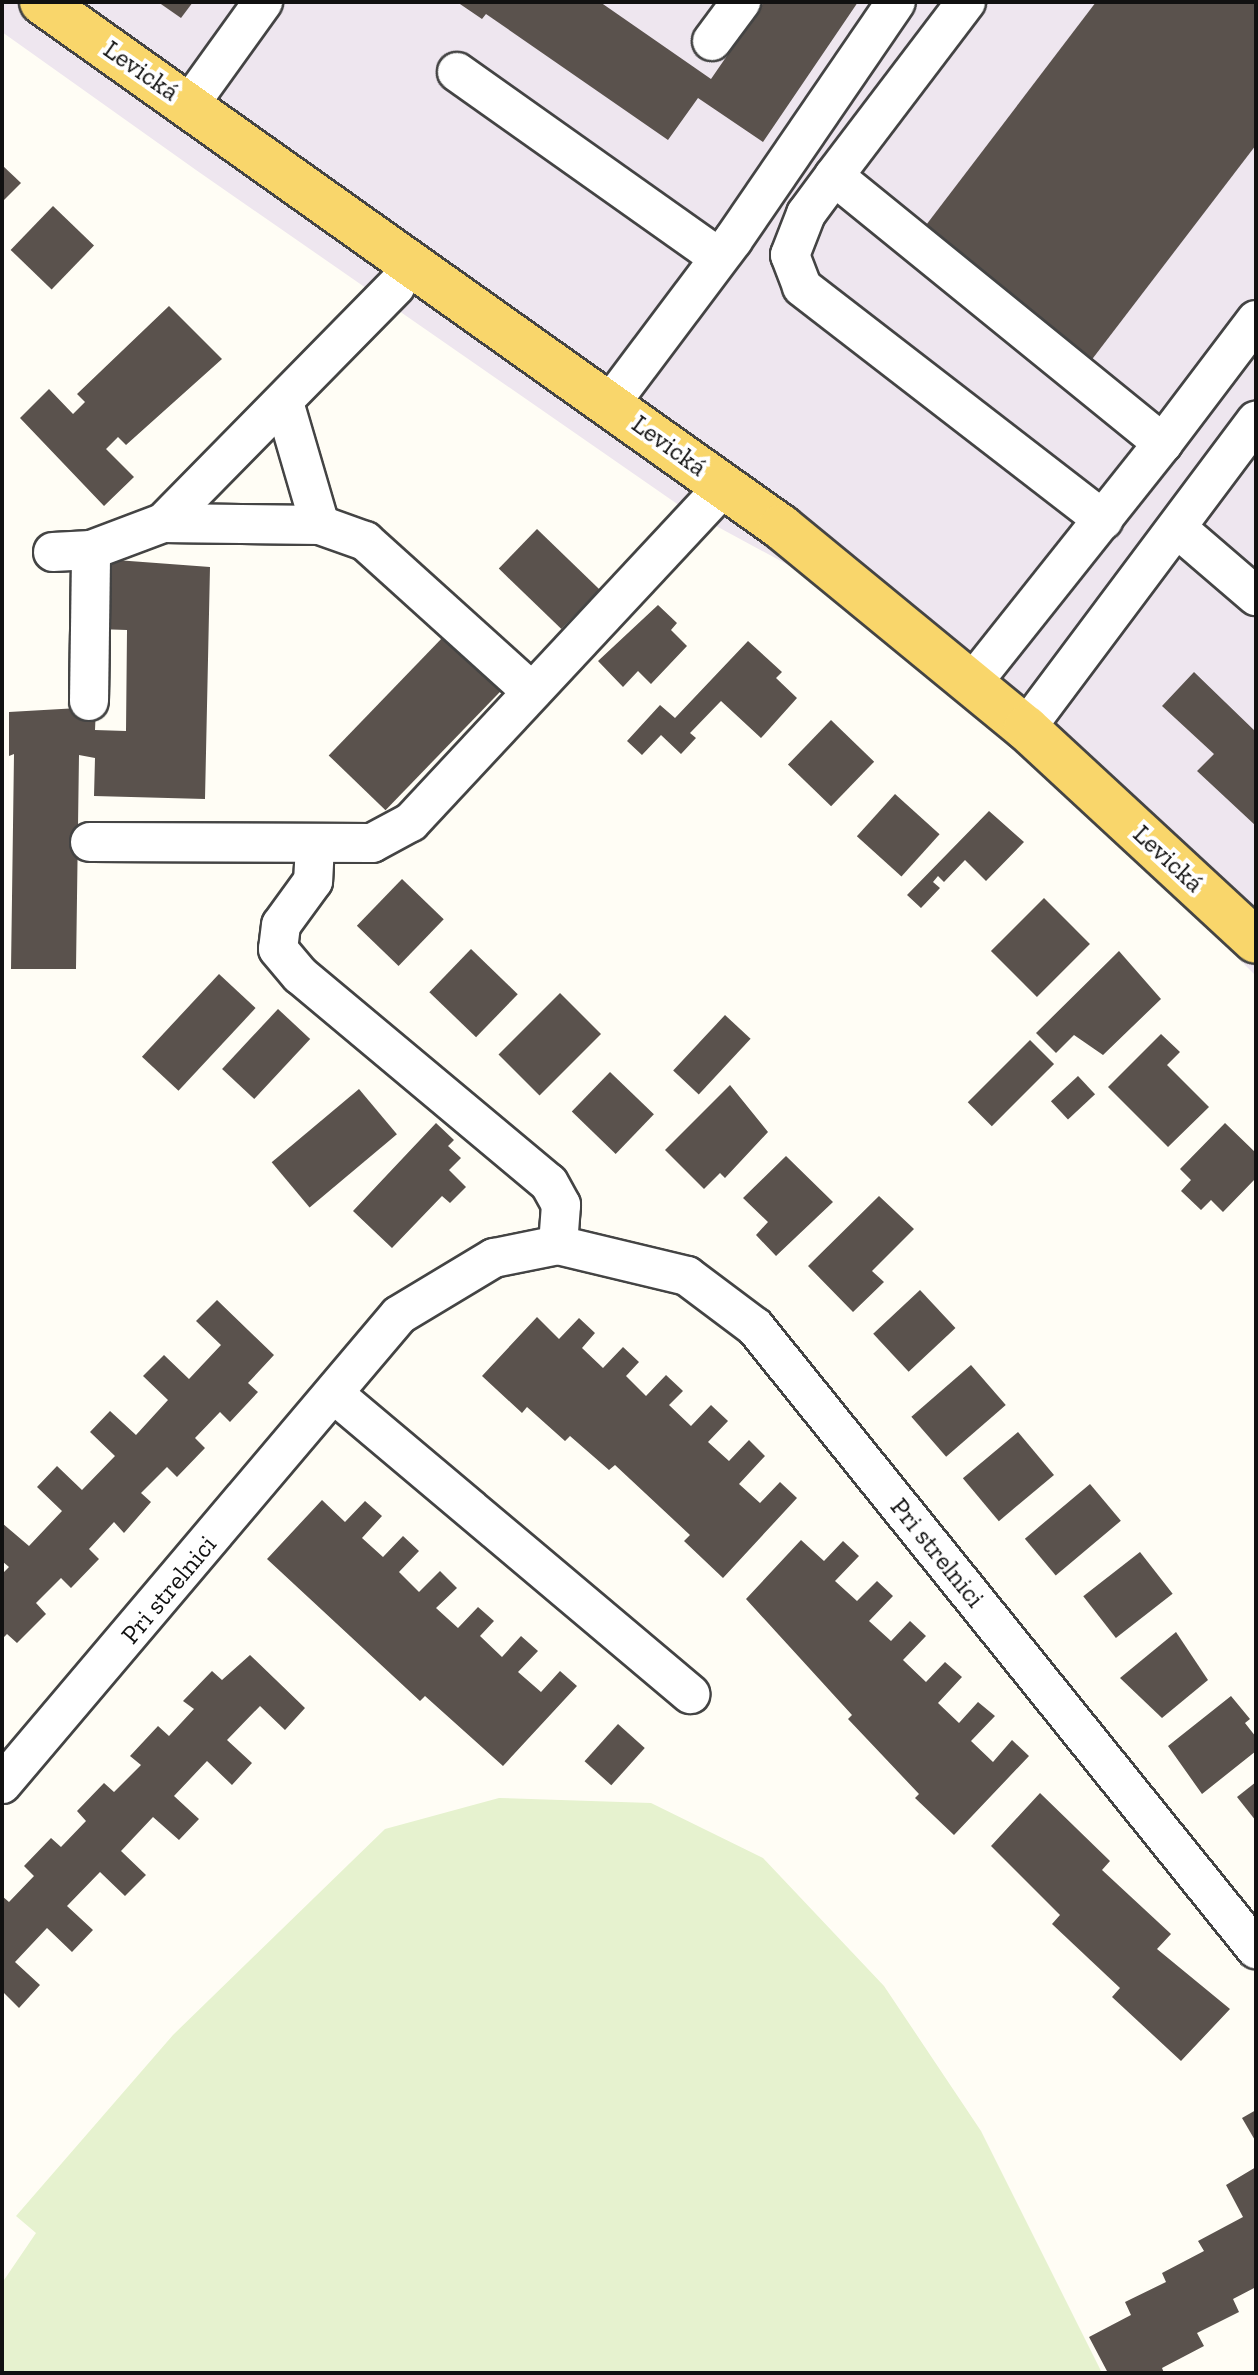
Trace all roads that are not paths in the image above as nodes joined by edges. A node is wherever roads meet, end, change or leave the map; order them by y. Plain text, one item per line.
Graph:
1 (42, 2) edge
2 (263, 2) edge
3 (741, 2) edge
4 (896, 2) edge
5 (966, 2) edge
6 (712, 41) dead end
7 (457, 72) dead end
8 (189, 105) junction
9 (834, 176) junction
10 (718, 257) junction
11 (396, 286) dead end
12 (1256, 320) edge
13 (284, 402) junction
14 (610, 404) junction
15 (1256, 420) edge
16 (1163, 443) junction
17 (724, 486) junction
18 (1103, 520) junction
19 (163, 523) junction
20 (320, 525) junction
21 (1178, 529) junction
22 (91, 550) junction
23 (53, 552) dead end
24 (1256, 596) edge
25 (972, 683) junction
26 (531, 691) junction
27 (89, 701) dead end
28 (1026, 728) junction
29 (90, 842) dead end
30 (315, 845) junction
31 (1256, 941) edge
32 (558, 1245) junction
33 (334, 1394) junction
34 (690, 1694) dead end
35 (2, 1784) edge
36 (1256, 1949) edge

1 - 8 main road, Levická
2 - 8 street
3 - 6 street
4 - 10 street
5 - 9 street
7 - 10 street
8 - 14 main road, Levická
9 - 16 street
9 - 18 street
10 - 14 street
11 - 13 street
12 - 16 street
13 - 19 street
13 - 20 street
14 - 17 main road, Levická
15 - 21 street
16 - 18 street
17 - 25 main road, Levická
17 - 26 street
18 - 25 street
19 - 20 street
19 - 22 street
20 - 26 street
21 - 24 street
21 - 28 street
22 - 23 street
22 - 27 street
25 - 28 main road, Levická
26 - 30 street
28 - 31 main road, Levická
29 - 30 street
30 - 32 street
32 - 33 street, Pri strelnici
32 - 36 street, Pri strelnici
33 - 34 street
33 - 35 street, Pri strelnici

